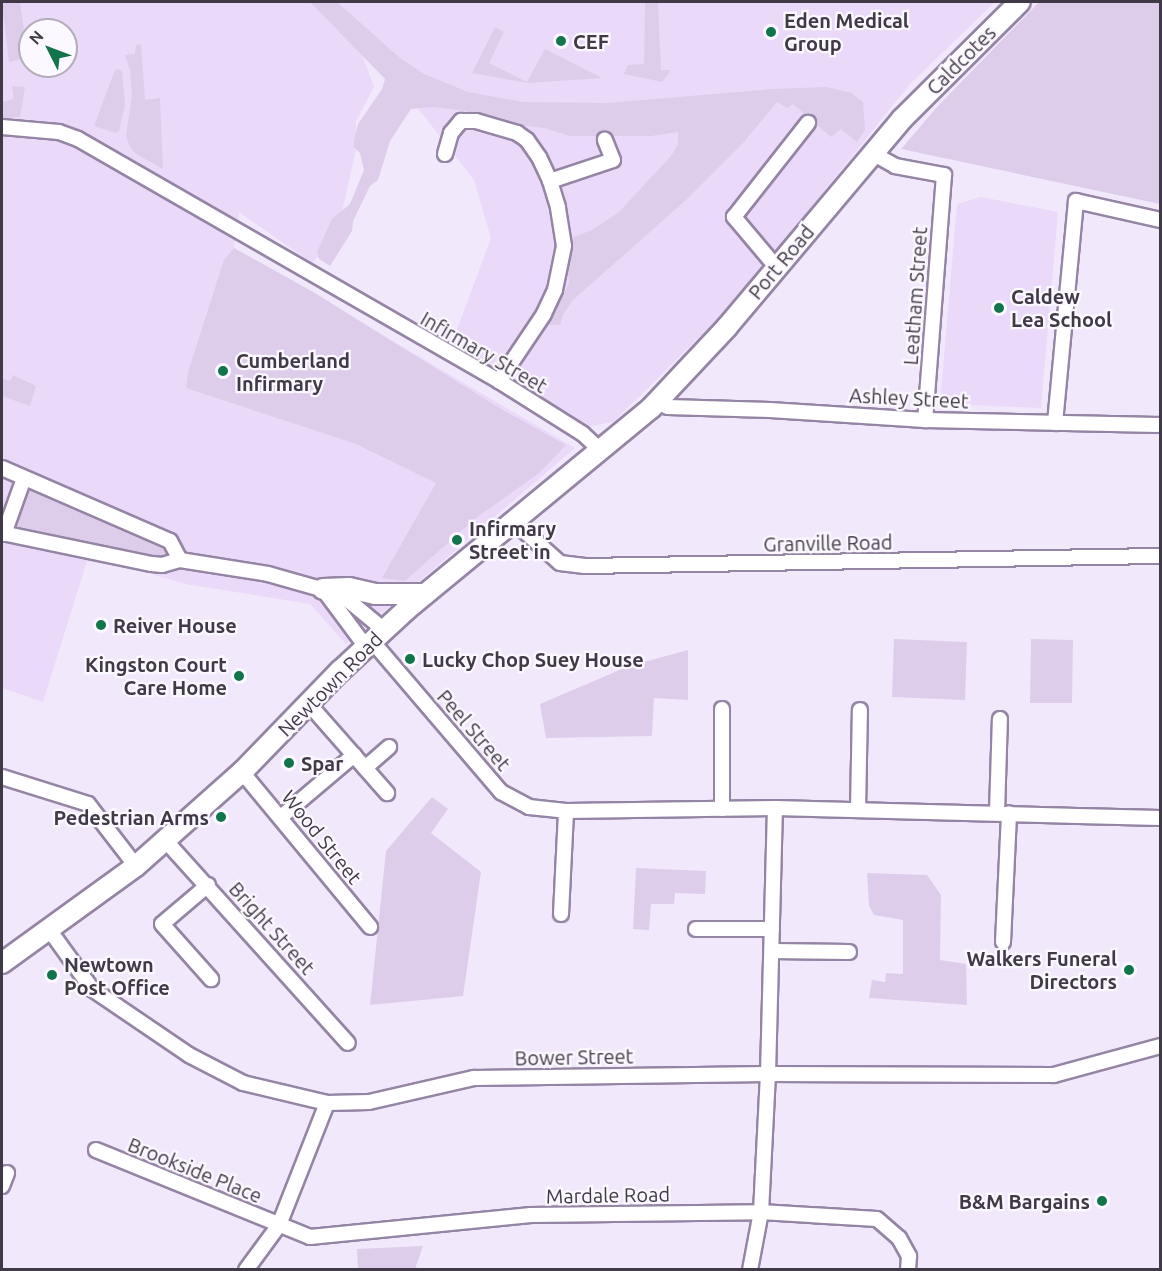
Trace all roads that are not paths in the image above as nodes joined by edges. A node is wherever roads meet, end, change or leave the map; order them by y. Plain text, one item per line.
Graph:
1 (1020, 2) edge
2 (902, 118) joint
3 (808, 123) dead end
4 (2, 127) edge
5 (605, 140) dead end
6 (872, 153) junction
7 (445, 154) dead end
8 (550, 181) junction
9 (1161, 220) edge
10 (777, 268) junction
11 (499, 381) junction
12 (656, 402) junction
13 (925, 420) junction
14 (1055, 423) junction
15 (1161, 425) edge
16 (600, 450) junction
17 (2, 468) edge
18 (24, 478) junction
19 (513, 521) junction
20 (3, 534) edge
21 (1161, 556) edge
22 (180, 560) junction
23 (323, 589) junction
24 (425, 594) junction
25 (374, 639) junction
26 (309, 703) junction
27 (722, 709) dead end
28 (860, 710) dead end
29 (1000, 719) dead end
30 (389, 747) dead end
31 (354, 755) junction
32 (365, 768) junction
33 (242, 772) junction
34 (4, 780) edge
35 (387, 793) dead end
36 (775, 808) junction
37 (722, 809) junction
38 (858, 810) junction
39 (566, 812) junction
40 (1003, 813) junction
41 (281, 817) junction
42 (1161, 818) edge
43 (165, 840) junction
44 (136, 866) junction
45 (208, 885) junction
46 (561, 914) dead end
47 (370, 927) dead end
48 (48, 928) junction
49 (696, 929) dead end
50 (772, 929) junction
51 (1003, 942) dead end
52 (772, 951) junction
53 (849, 952) dead end
54 (2, 963) edge
55 (211, 979) dead end
56 (348, 1043) dead end
57 (1161, 1046) edge
58 (768, 1074) junction
59 (327, 1103) junction
60 (96, 1150) dead end
61 (761, 1212) junction
62 (279, 1225) junction
63 (246, 1269) edge
64 (750, 1269) edge
65 (908, 1269) edge

1 - 2 main road, Caldcotes
2 - 6 main road, Port Road
3 - 10 street
4 - 11 street, Infirmary Street
5 - 8 street
6 - 10 main road, Port Road
6 - 13 street, Leatham Street
7 - 8 street
8 - 11 street
9 - 14 street
10 - 12 main road, Port Road
11 - 16 street, Infirmary Street
12 - 13 street, Ashley Street
12 - 16 main road, Newtown Road
13 - 14 street, Ashley Street
14 - 15 street, Ashley Street
16 - 19 main road, Newtown Road
17 - 18 street
18 - 20 street
18 - 22 street
19 - 21 street, Granville Road
19 - 24 main road, Newtown Road
20 - 22 street
22 - 23 street
23 - 24 main road
23 - 25 street
23 - 25 street
24 - 25 main road, Newtown Road
25 - 26 main road, Newtown Road
25 - 39 street, Peel Street
26 - 31 street
26 - 33 main road, Newtown Road
27 - 37 street
28 - 38 street
29 - 40 street
30 - 32 street
31 - 32 street
31 - 41 street
32 - 35 street
33 - 41 street, Wood Street
33 - 43 main road, Newtown Road
34 - 44 street
36 - 37 street, Peel Street
36 - 38 street, Peel Street
36 - 50 street
37 - 39 street, Peel Street
38 - 40 street, Peel Street
39 - 46 street
40 - 42 street, Peel Street
40 - 51 street
41 - 47 street, Wood Street
43 - 44 main road, Newtown Road
43 - 45 street, Bright Street
44 - 48 main road, Newtown Road
45 - 55 street
45 - 56 street, Bright Street
48 - 54 main road, Newtown Road
48 - 59 street, Bower Street
49 - 50 street
50 - 52 street
52 - 53 street
52 - 58 street
57 - 58 street, Bower Street
58 - 59 street, Bower Street
58 - 61 street
59 - 62 street
60 - 62 street, Brookside Place
61 - 62 street, Mardale Road
61 - 64 street
61 - 65 street, Mardale Road
62 - 63 street

